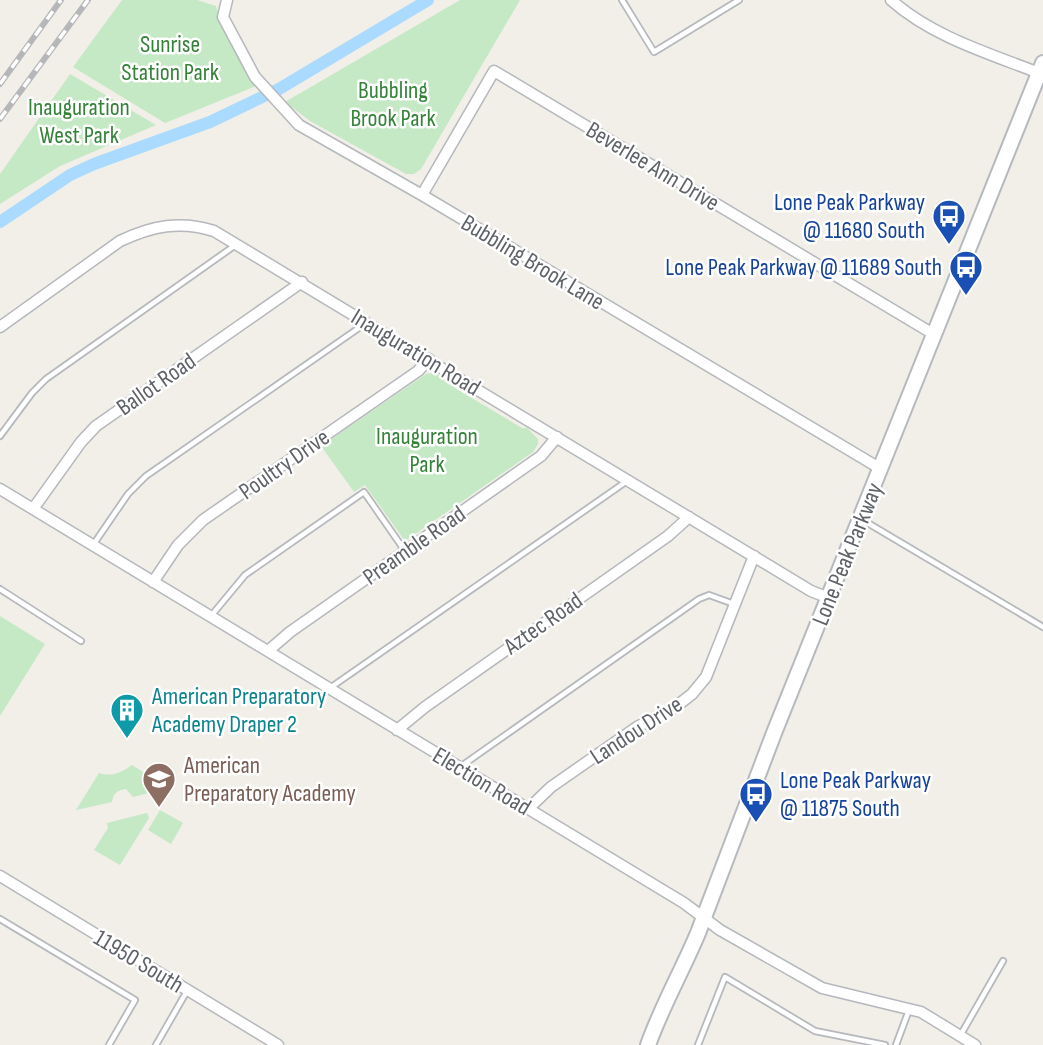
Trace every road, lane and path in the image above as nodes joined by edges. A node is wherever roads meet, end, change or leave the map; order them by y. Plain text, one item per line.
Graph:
1 (227, 0) edge
2 (622, 0) edge
3 (739, 0) edge
4 (891, 0) edge
5 (1042, 70) edge
6 (422, 195) junction
7 (238, 244) junction
8 (302, 282) junction
9 (367, 322) junction
10 (0, 327) edge
11 (935, 335) junction
12 (429, 359) junction
13 (0, 436) edge
14 (557, 437) junction
15 (881, 469) junction
16 (628, 480) junction
17 (0, 489) edge
18 (33, 509) junction
19 (689, 517) junction
20 (860, 519) junction
21 (92, 545) junction
22 (405, 551) junction
23 (754, 556) junction
24 (153, 582) junction
25 (0, 589) edge
26 (830, 598) junction
27 (734, 604) junction
28 (211, 617) junction
29 (1043, 627) edge
30 (81, 641) dead end
31 (268, 651) junction
32 (329, 689) junction
33 (397, 730) junction
34 (459, 767) junction
35 (528, 809) junction
36 (1, 879) edge
37 (704, 918) junction
38 (0, 919) edge
39 (1003, 961) dead end
40 (188, 991) junction
41 (909, 1009) junction
42 (960, 1036) junction
43 (109, 1045) edge
44 (156, 1045) edge
45 (278, 1045) edge
46 (648, 1045) edge
47 (698, 1045) edge
48 (885, 1045) edge
49 (896, 1045) edge
50 (975, 1045) edge

1 - 6 street, Bubbling Brook Lane
2 - 3 lane
4 - 5 street
5 - 11 main road, Lone Peak Parkway
6 - 11 street, Beverlee Ann Drive
6 - 15 street, Bubbling Brook Lane
7 - 8 street, Inauguration Road
7 - 10 street, Inauguration Road
7 - 13 lane
8 - 9 street, Inauguration Road
8 - 18 street, Ballot Road
9 - 12 street, Inauguration Road
9 - 21 lane
11 - 15 main road, Lone Peak Parkway
12 - 14 street, Inauguration Road
12 - 24 street, Poultry Drive
14 - 16 street, Inauguration Road
14 - 22 street, Preamble Road
15 - 20 main road, Lone Peak Parkway
16 - 19 street, Inauguration Road
16 - 32 lane
17 - 18 street, Election Road
18 - 21 street, Election Road
19 - 23 street, Inauguration Road
19 - 33 street, Aztec Road
20 - 26 main road, Lone Peak Parkway
20 - 29 lane
21 - 24 street, Election Road
22 - 28 lane
22 - 31 street, Preamble Road
23 - 26 street, Inauguration Road
23 - 27 street, Landou Drive
24 - 28 street, Election Road
25 - 30 lane
26 - 37 main road, Lone Peak Parkway
27 - 34 lane
27 - 35 street, Landou Drive
28 - 31 street, Election Road
31 - 32 street, Election Road
32 - 33 street, Election Road
33 - 34 street, Election Road
34 - 35 street, Election Road
35 - 37 street, Election Road
36 - 40 street, 11950 South
37 - 41 street, Election Road
37 - 46 main road, Lone Peak Parkway
38 - 43 lane
39 - 42 lane
40 - 44 lane
40 - 45 street, 11950 South
41 - 42 street, Election Road
41 - 49 lane
42 - 50 street, Election Road
47 - 48 lane

